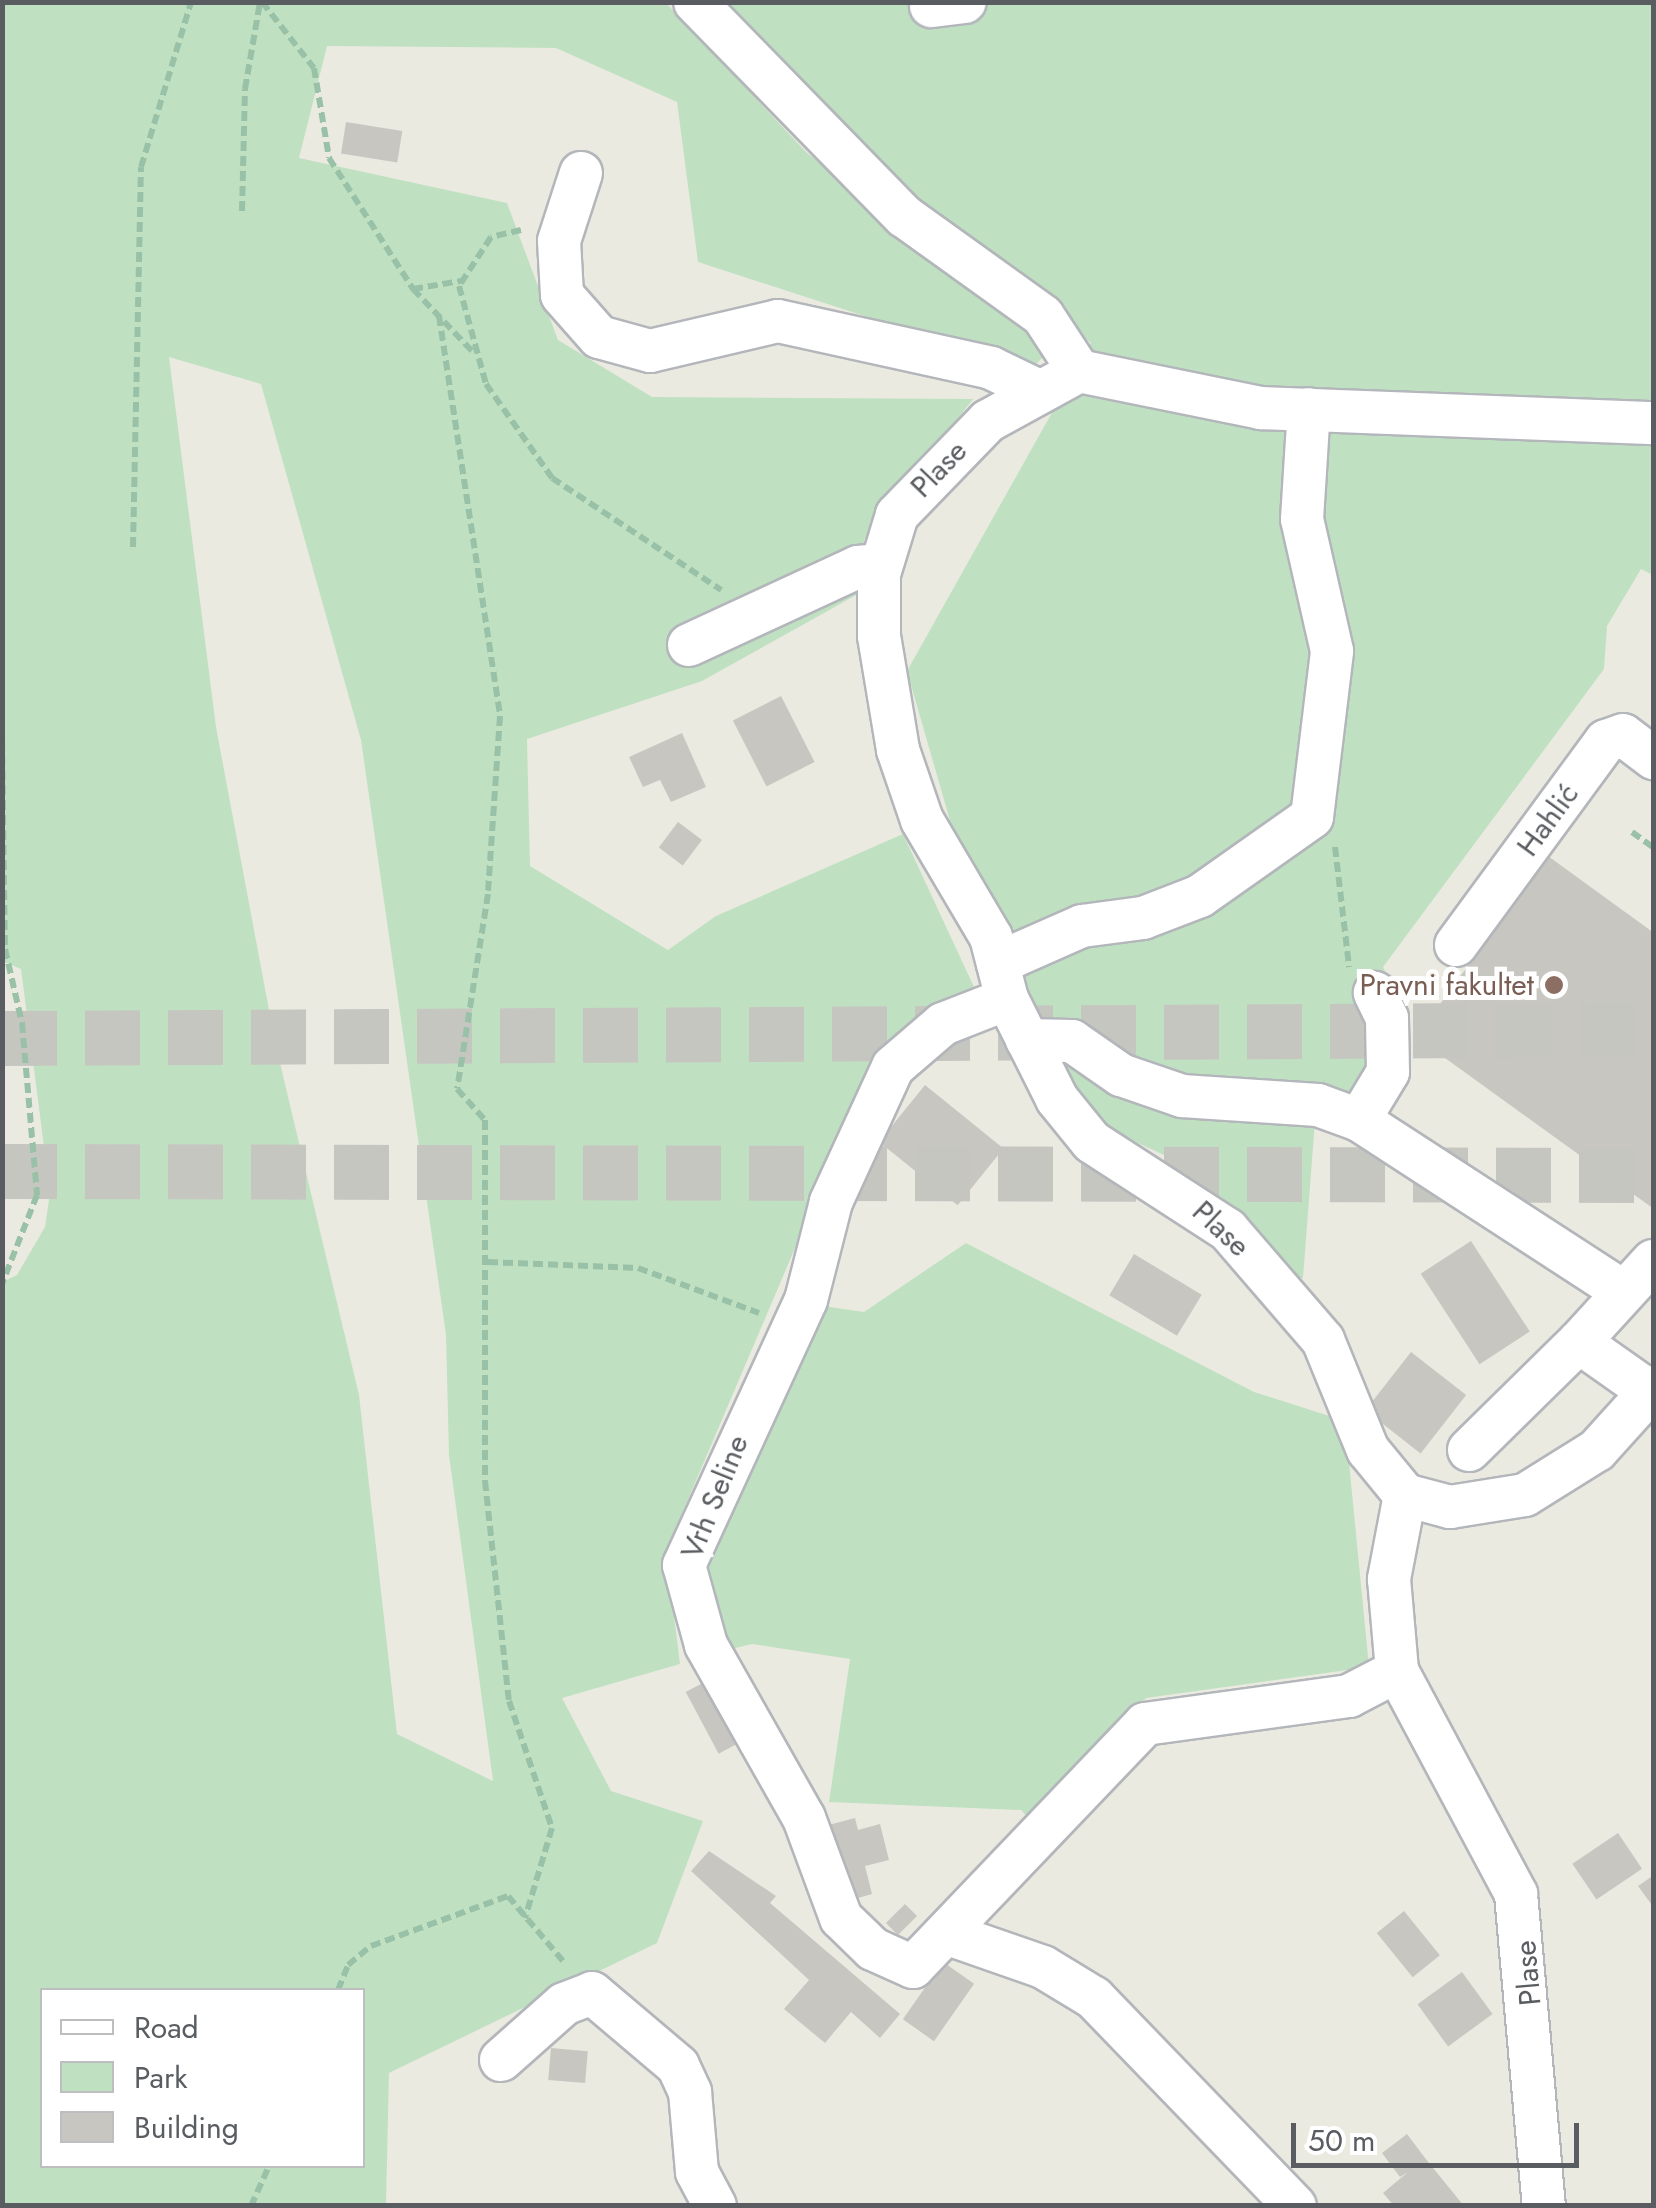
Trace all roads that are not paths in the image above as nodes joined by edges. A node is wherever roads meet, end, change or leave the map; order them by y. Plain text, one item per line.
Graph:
1 (695, 2) edge
2 (580, 174) dead end
3 (1078, 371) junction
4 (1039, 391) junction
5 (1308, 410) junction
6 (1654, 424) edge
7 (881, 566) junction
8 (689, 645) dead end
9 (1654, 758) edge
10 (1456, 945) dead end
11 (1002, 981) junction
12 (1375, 993) road end
13 (1027, 1040) junction
14 (1360, 1120) junction
15 (1652, 1261) edge
16 (1624, 1292) junction
17 (1579, 1342) junction
18 (1652, 1391) edge
19 (1469, 1450) dead end
20 (1405, 1495) junction
21 (1398, 1671) junction
22 (951, 1936) junction
23 (501, 2060) dead end
24 (716, 2206) edge
25 (1296, 2206) edge
26 (1544, 2206) edge

1 - 3 street
2 - 4 street
3 - 4 street, Plase
3 - 5 street
4 - 7 street, Plase
5 - 6 street
5 - 11 street, Vrh Seline
7 - 8 street
7 - 11 street, Plase
9 - 10 street, Hahlić
11 - 13 street, Plase
11 - 22 street, Vrh Seline
12 - 14 street
13 - 14 street
13 - 20 street, Plase
14 - 16 street
15 - 16 street
16 - 17 street
17 - 18 street
17 - 19 street
18 - 20 street
20 - 21 street, Plase
21 - 22 street, Vrh Seline
21 - 26 street, Plase
22 - 25 street
23 - 24 street

